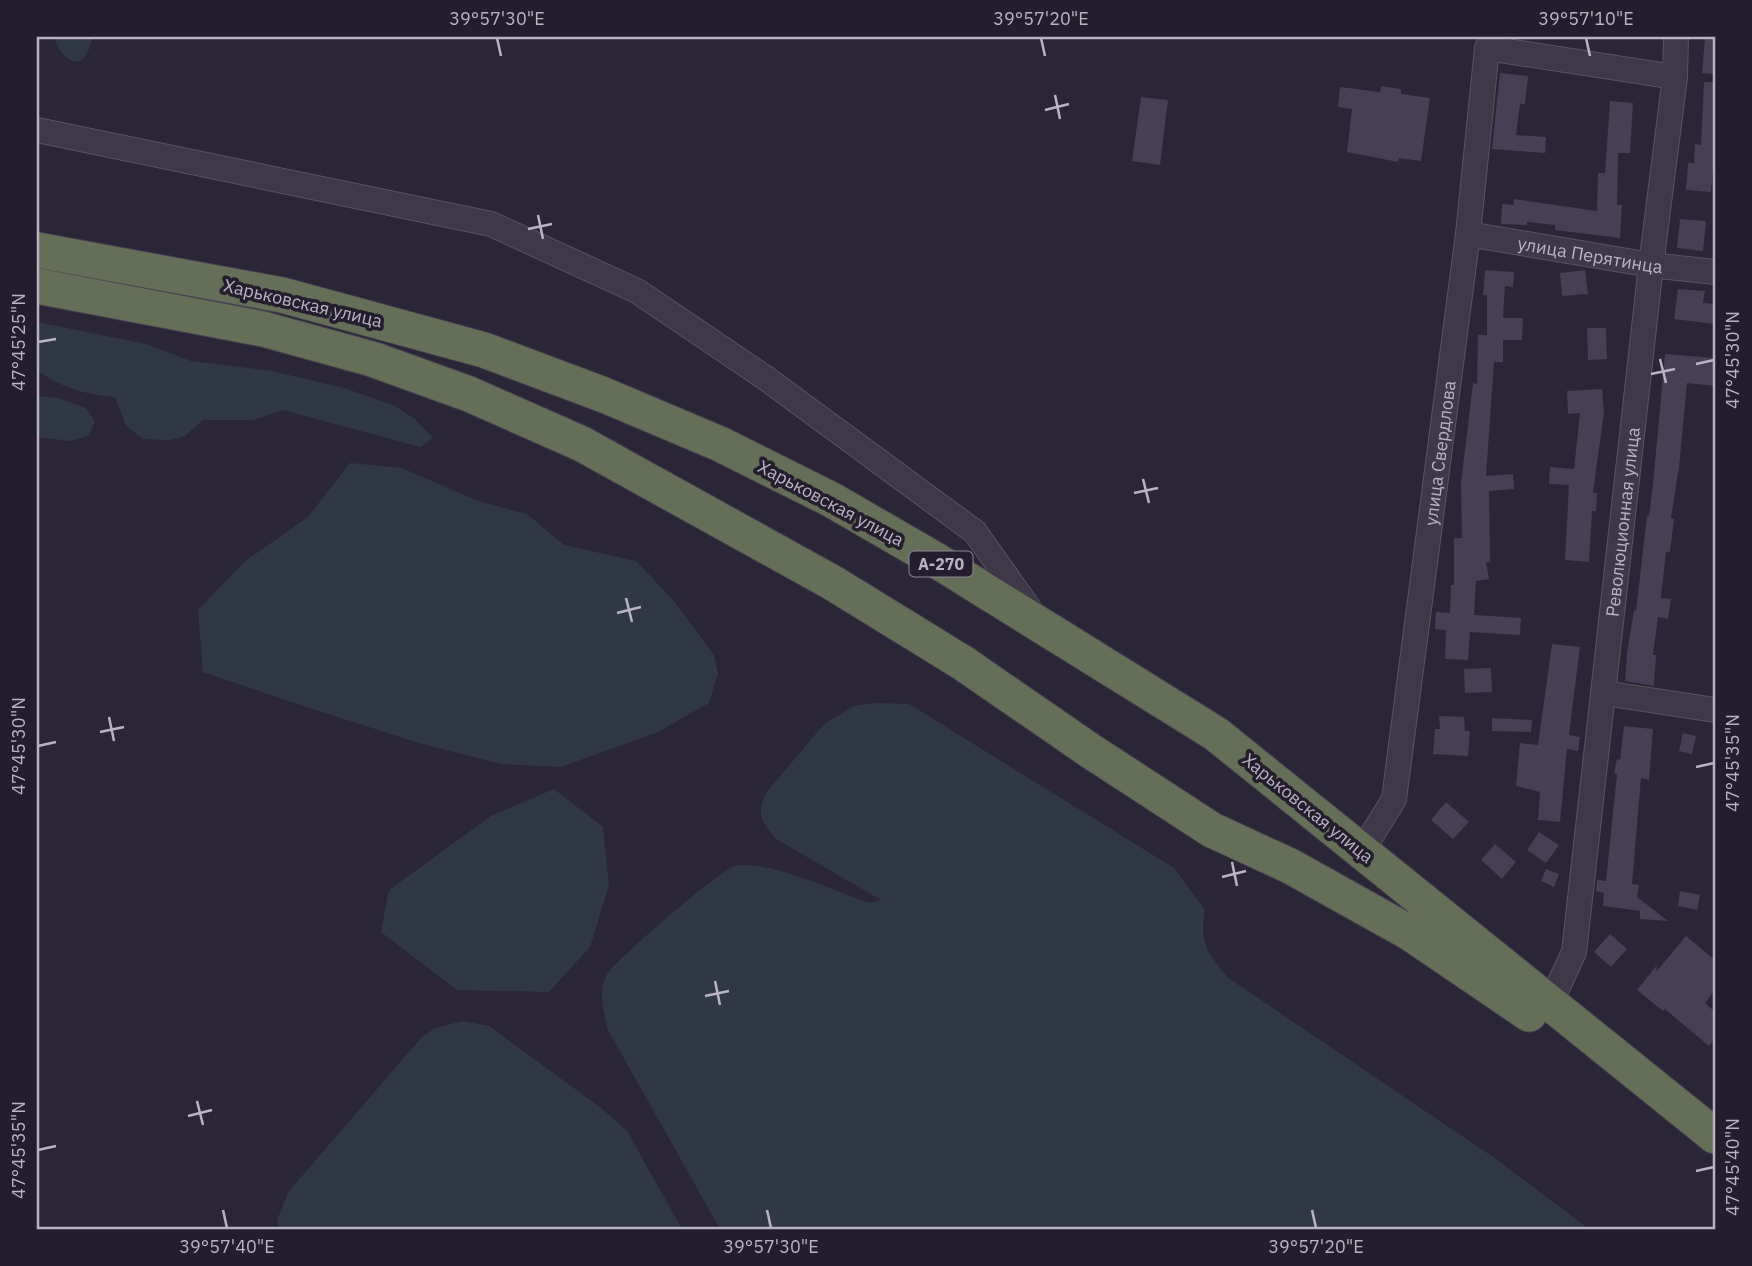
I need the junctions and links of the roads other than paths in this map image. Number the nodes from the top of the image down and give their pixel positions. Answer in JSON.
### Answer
{"nodes":[{"id":1,"x":1676,"y":37,"type":"edge"},
{"id":2,"x":1675,"y":76,"type":"junction"},
{"id":3,"x":47,"y":132,"type":"edge"},
{"id":4,"x":1468,"y":234,"type":"junction"},
{"id":5,"x":37,"y":250,"type":"edge"},
{"id":6,"x":1651,"y":265,"type":"junction"},
{"id":7,"x":1715,"y":272,"type":"edge"},
{"id":8,"x":37,"y":286,"type":"edge"},
{"id":9,"x":1041,"y":626,"type":"junction"},
{"id":10,"x":1604,"y":693,"type":"junction"},
{"id":11,"x":1715,"y":710,"type":"edge"},
{"id":12,"x":1362,"y":851,"type":"junction"},
{"id":13,"x":1550,"y":1004,"type":"junction"},
{"id":14,"x":1715,"y":1136,"type":"edge"},
{"id":15,"x":1715,"y":1161,"type":"edge"}],
"edges":[{"from":1,"to":2,"type":"street","name":"Революционная улица"},
{"from":2,"to":4,"type":"street","name":"улица Свердлова"},
{"from":2,"to":6,"type":"street","name":"Революционная улица"},
{"from":3,"to":9,"type":"street"},
{"from":4,"to":6,"type":"street","name":"улица Перятинца"},
{"from":4,"to":12,"type":"street","name":"улица Свердлова"},
{"from":5,"to":9,"type":"highway","name":"Харьковская улица","number":"А-270"},
{"from":6,"to":7,"type":"street","name":"улица Перятинца"},
{"from":6,"to":10,"type":"street","name":"Революционная улица"},
{"from":8,"to":15,"type":"highway","name":"Харьковская улица"},
{"from":9,"to":12,"type":"highway","name":"Харьковская улица","number":"А-270"},
{"from":10,"to":11,"type":"street"},
{"from":10,"to":13,"type":"street","name":"Революционная улица"},
{"from":12,"to":13,"type":"highway","name":"Харьковская улица","number":"А-270"},
{"from":13,"to":14,"type":"highway","name":"Харьковская улица","number":"А-270"}]}
